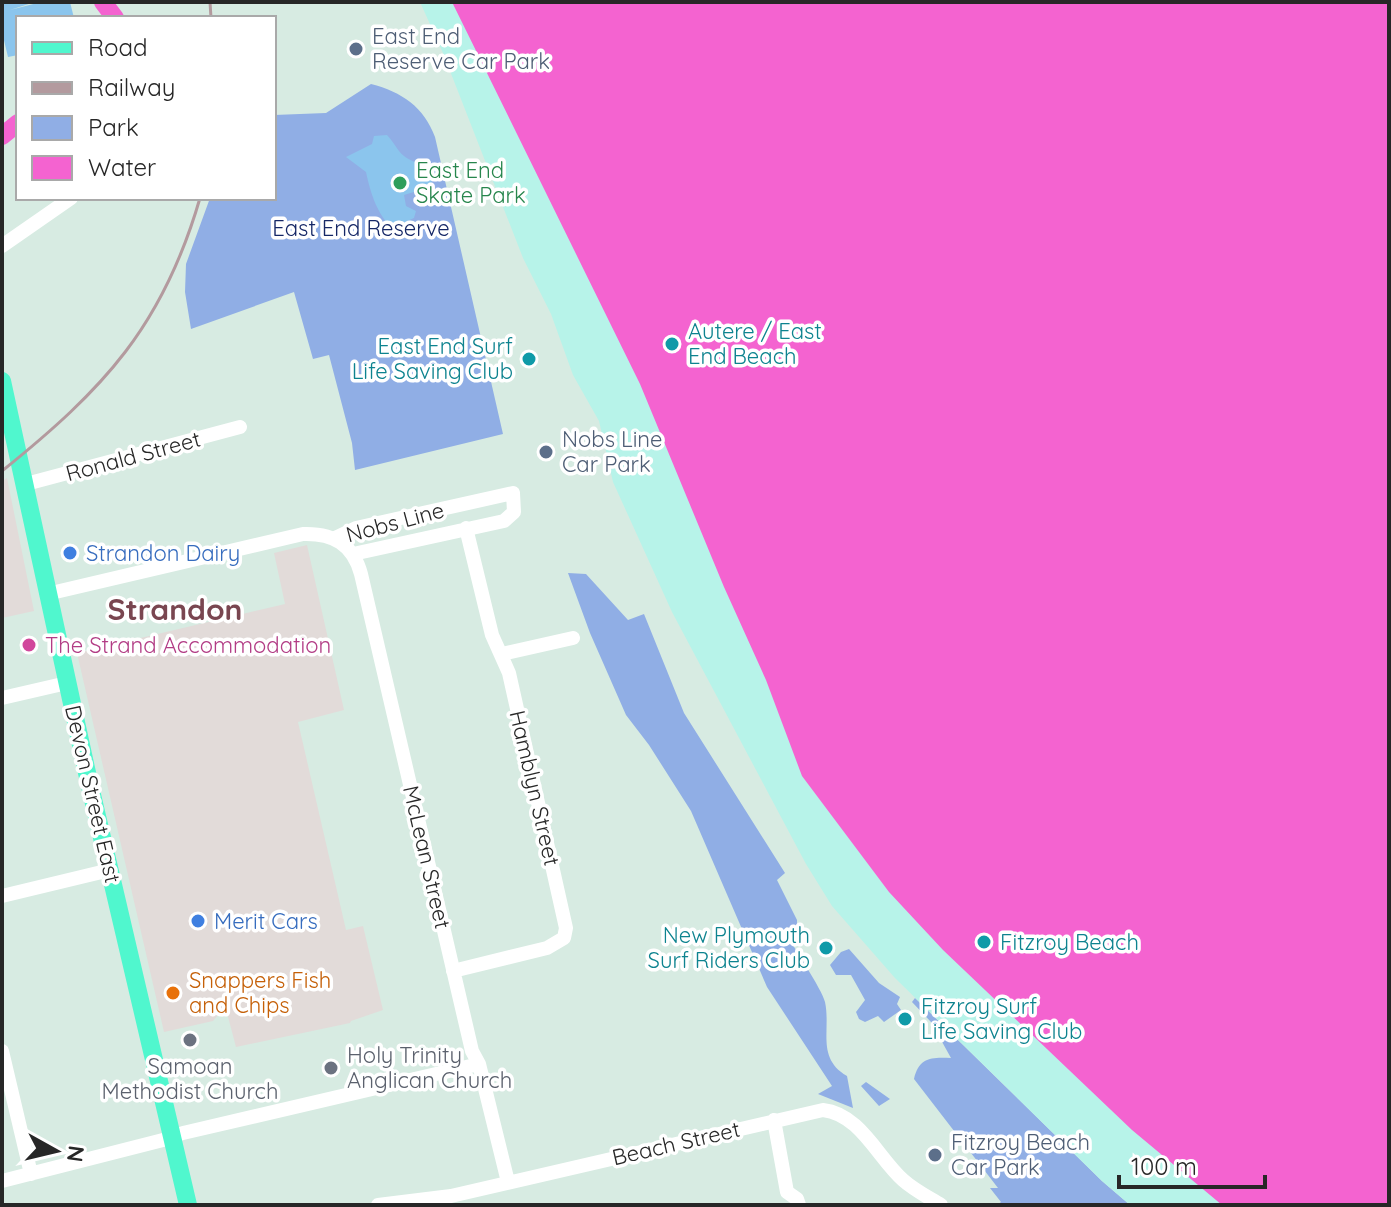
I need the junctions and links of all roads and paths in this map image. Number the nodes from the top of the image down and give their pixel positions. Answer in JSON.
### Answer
{"nodes":[{"id":1,"x":68,"y":200,"type":"edge"},
{"id":2,"x":2,"y":246,"type":"edge"},
{"id":3,"x":2,"y":381,"type":"edge"},
{"id":4,"x":240,"y":427,"type":"dead end"},
{"id":5,"x":26,"y":484,"type":"junction"},
{"id":6,"x":466,"y":528,"type":"junction"},
{"id":7,"x":335,"y":538,"type":"junction"},
{"id":8,"x":353,"y":554,"type":"junction"},
{"id":9,"x":47,"y":594,"type":"junction"},
{"id":10,"x":573,"y":638,"type":"dead end"},
{"id":11,"x":502,"y":654,"type":"junction"},
{"id":12,"x":67,"y":683,"type":"junction"},
{"id":13,"x":2,"y":698,"type":"edge"},
{"id":14,"x":110,"y":870,"type":"junction"},
{"id":15,"x":2,"y":896,"type":"edge"},
{"id":16,"x":453,"y":971,"type":"junction"},
{"id":17,"x":2,"y":1051,"type":"edge"},
{"id":18,"x":479,"y":1064,"type":"junction"},
{"id":19,"x":774,"y":1120,"type":"junction"},
{"id":20,"x":173,"y":1137,"type":"junction"},
{"id":21,"x":31,"y":1174,"type":"junction"},
{"id":22,"x":2,"y":1181,"type":"edge"},
{"id":23,"x":508,"y":1182,"type":"junction"},
{"id":24,"x":421,"y":1203,"type":"edge"},
{"id":25,"x":188,"y":1205,"type":"edge"},
{"id":26,"x":378,"y":1205,"type":"edge"},
{"id":27,"x":799,"y":1205,"type":"edge"},
{"id":28,"x":941,"y":1205,"type":"edge"}],
"edges":[{"from":1,"to":2,"type":"street"},
{"from":3,"to":5,"type":"main road","name":"Devon Street East"},
{"from":4,"to":5,"type":"street","name":"Ronald Street"},
{"from":5,"to":9,"type":"main road","name":"Devon Street East"},
{"from":6,"to":7,"type":"street","name":"Nobs Line"},
{"from":6,"to":8,"type":"street","name":"Nobs Line"},
{"from":6,"to":11,"type":"street","name":"Hamblyn Street"},
{"from":7,"to":8,"type":"street"},
{"from":7,"to":9,"type":"street","name":"Nobs Line"},
{"from":8,"to":16,"type":"street","name":"McLean Street"},
{"from":9,"to":12,"type":"main road","name":"Devon Street East"},
{"from":10,"to":11,"type":"street"},
{"from":11,"to":16,"type":"street","name":"Hamblyn Street"},
{"from":12,"to":13,"type":"street"},
{"from":12,"to":14,"type":"main road","name":"Devon Street East"},
{"from":14,"to":15,"type":"street"},
{"from":14,"to":20,"type":"main road","name":"Devon Street East"},
{"from":16,"to":18,"type":"street","name":"McLean Street"},
{"from":17,"to":21,"type":"street"},
{"from":18,"to":20,"type":"street"},
{"from":18,"to":23,"type":"street","name":"McLean Street"},
{"from":19,"to":23,"type":"street","name":"Beach Street"},
{"from":19,"to":27,"type":"street"},
{"from":19,"to":28,"type":"street","name":"Beach Street"},
{"from":20,"to":21,"type":"street"},
{"from":20,"to":25,"type":"main road","name":"Devon Street East"},
{"from":21,"to":22,"type":"street"},
{"from":23,"to":24,"type":"street","name":"Beach Street"},
{"from":24,"to":26,"type":"street","name":"Beach Street"}]}
